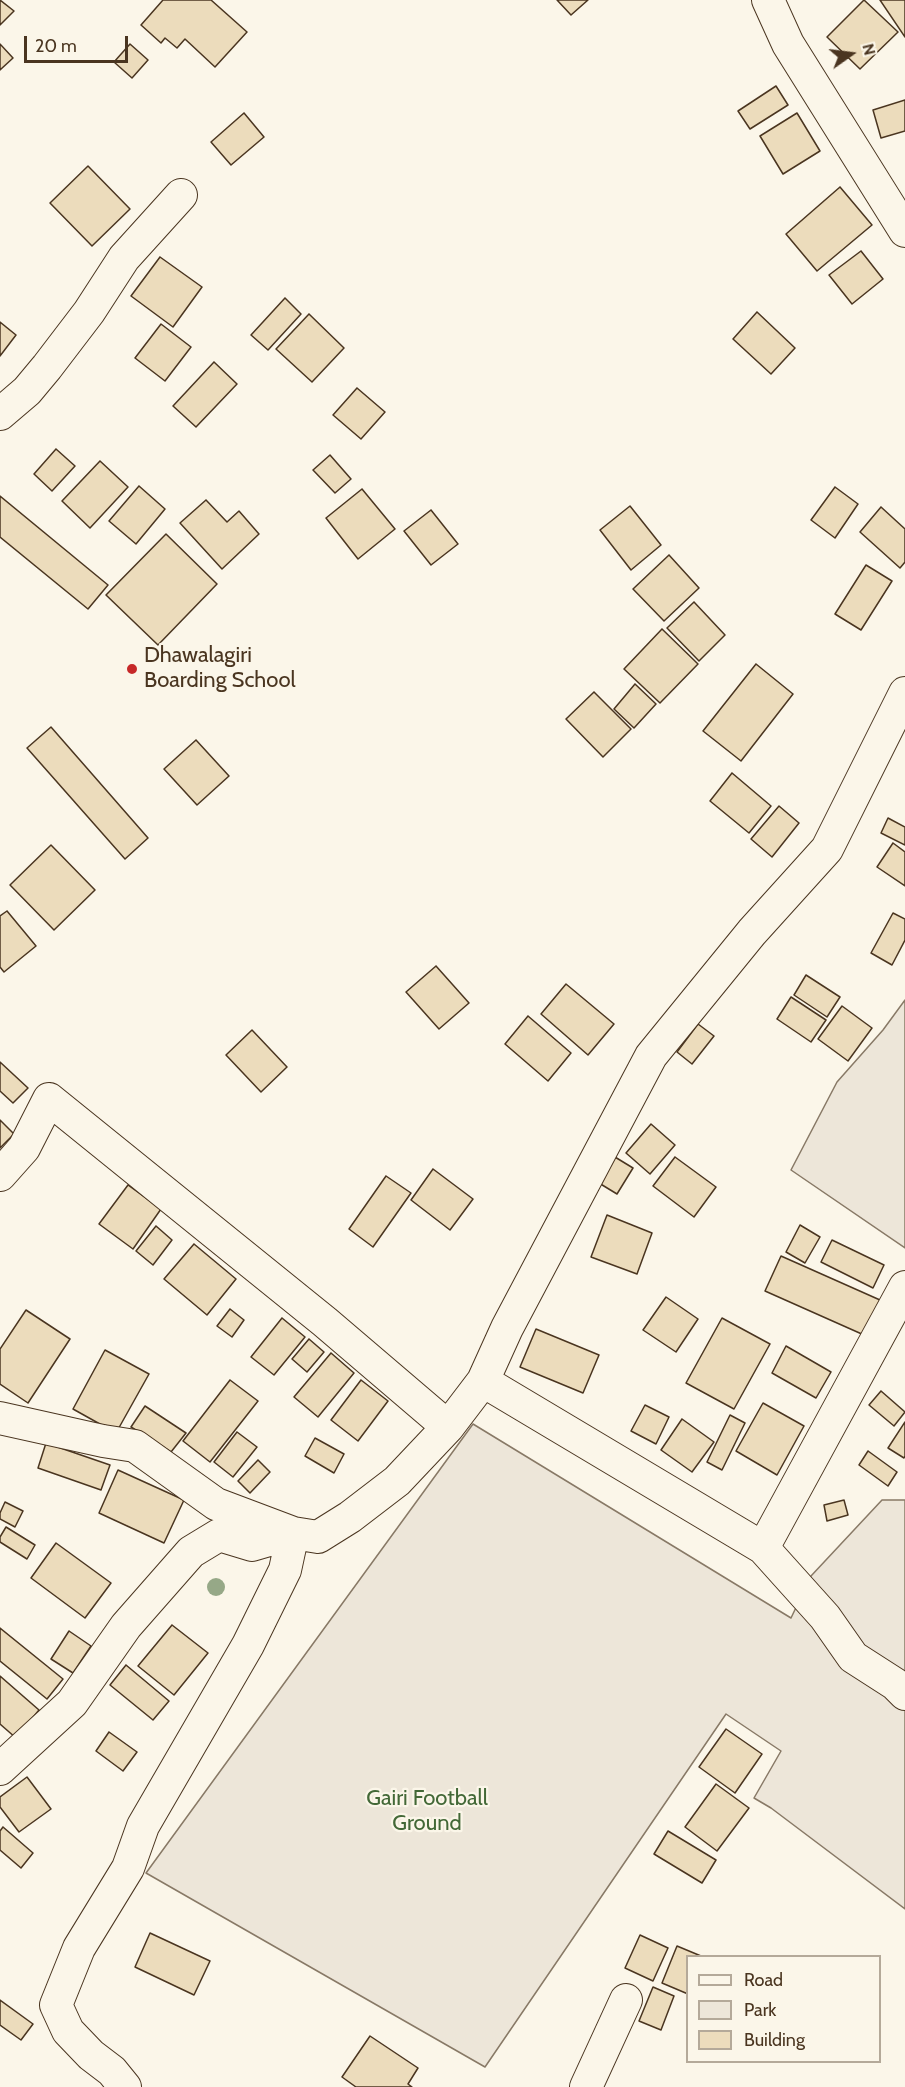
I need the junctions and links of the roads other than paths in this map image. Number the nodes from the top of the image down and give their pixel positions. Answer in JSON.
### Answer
{"nodes":[{"id":1,"x":768,"y":0,"type":"edge"},
{"id":2,"x":181,"y":195,"type":"dead end"},
{"id":3,"x":905,"y":231,"type":"edge"},
{"id":4,"x":0,"y":414,"type":"edge"},
{"id":5,"x":905,"y":693,"type":"edge"},
{"id":6,"x":0,"y":1175,"type":"edge"},
{"id":7,"x":905,"y":1287,"type":"edge"},
{"id":8,"x":483,"y":1381,"type":"junction"},
{"id":9,"x":0,"y":1418,"type":"edge"},
{"id":10,"x":448,"y":1427,"type":"junction"},
{"id":11,"x":293,"y":1533,"type":"junction"},
{"id":12,"x":763,"y":1548,"type":"junction"},
{"id":13,"x":905,"y":1694,"type":"edge"},
{"id":14,"x":0,"y":1769,"type":"edge"},
{"id":15,"x":626,"y":2000,"type":"dead end"},
{"id":16,"x":118,"y":2079,"type":"edge"},
{"id":17,"x":141,"y":2087,"type":"edge"},
{"id":18,"x":586,"y":2087,"type":"edge"}],
"edges":[{"from":1,"to":3,"type":"street"},
{"from":2,"to":4,"type":"street"},
{"from":5,"to":8,"type":"street"},
{"from":6,"to":10,"type":"street"},
{"from":7,"to":12,"type":"street"},
{"from":8,"to":10,"type":"street"},
{"from":8,"to":12,"type":"street"},
{"from":9,"to":11,"type":"street"},
{"from":10,"to":11,"type":"street"},
{"from":11,"to":14,"type":"street"},
{"from":11,"to":16,"type":"street"},
{"from":12,"to":13,"type":"street"},
{"from":15,"to":18,"type":"street"},
{"from":16,"to":17,"type":"street"}]}
